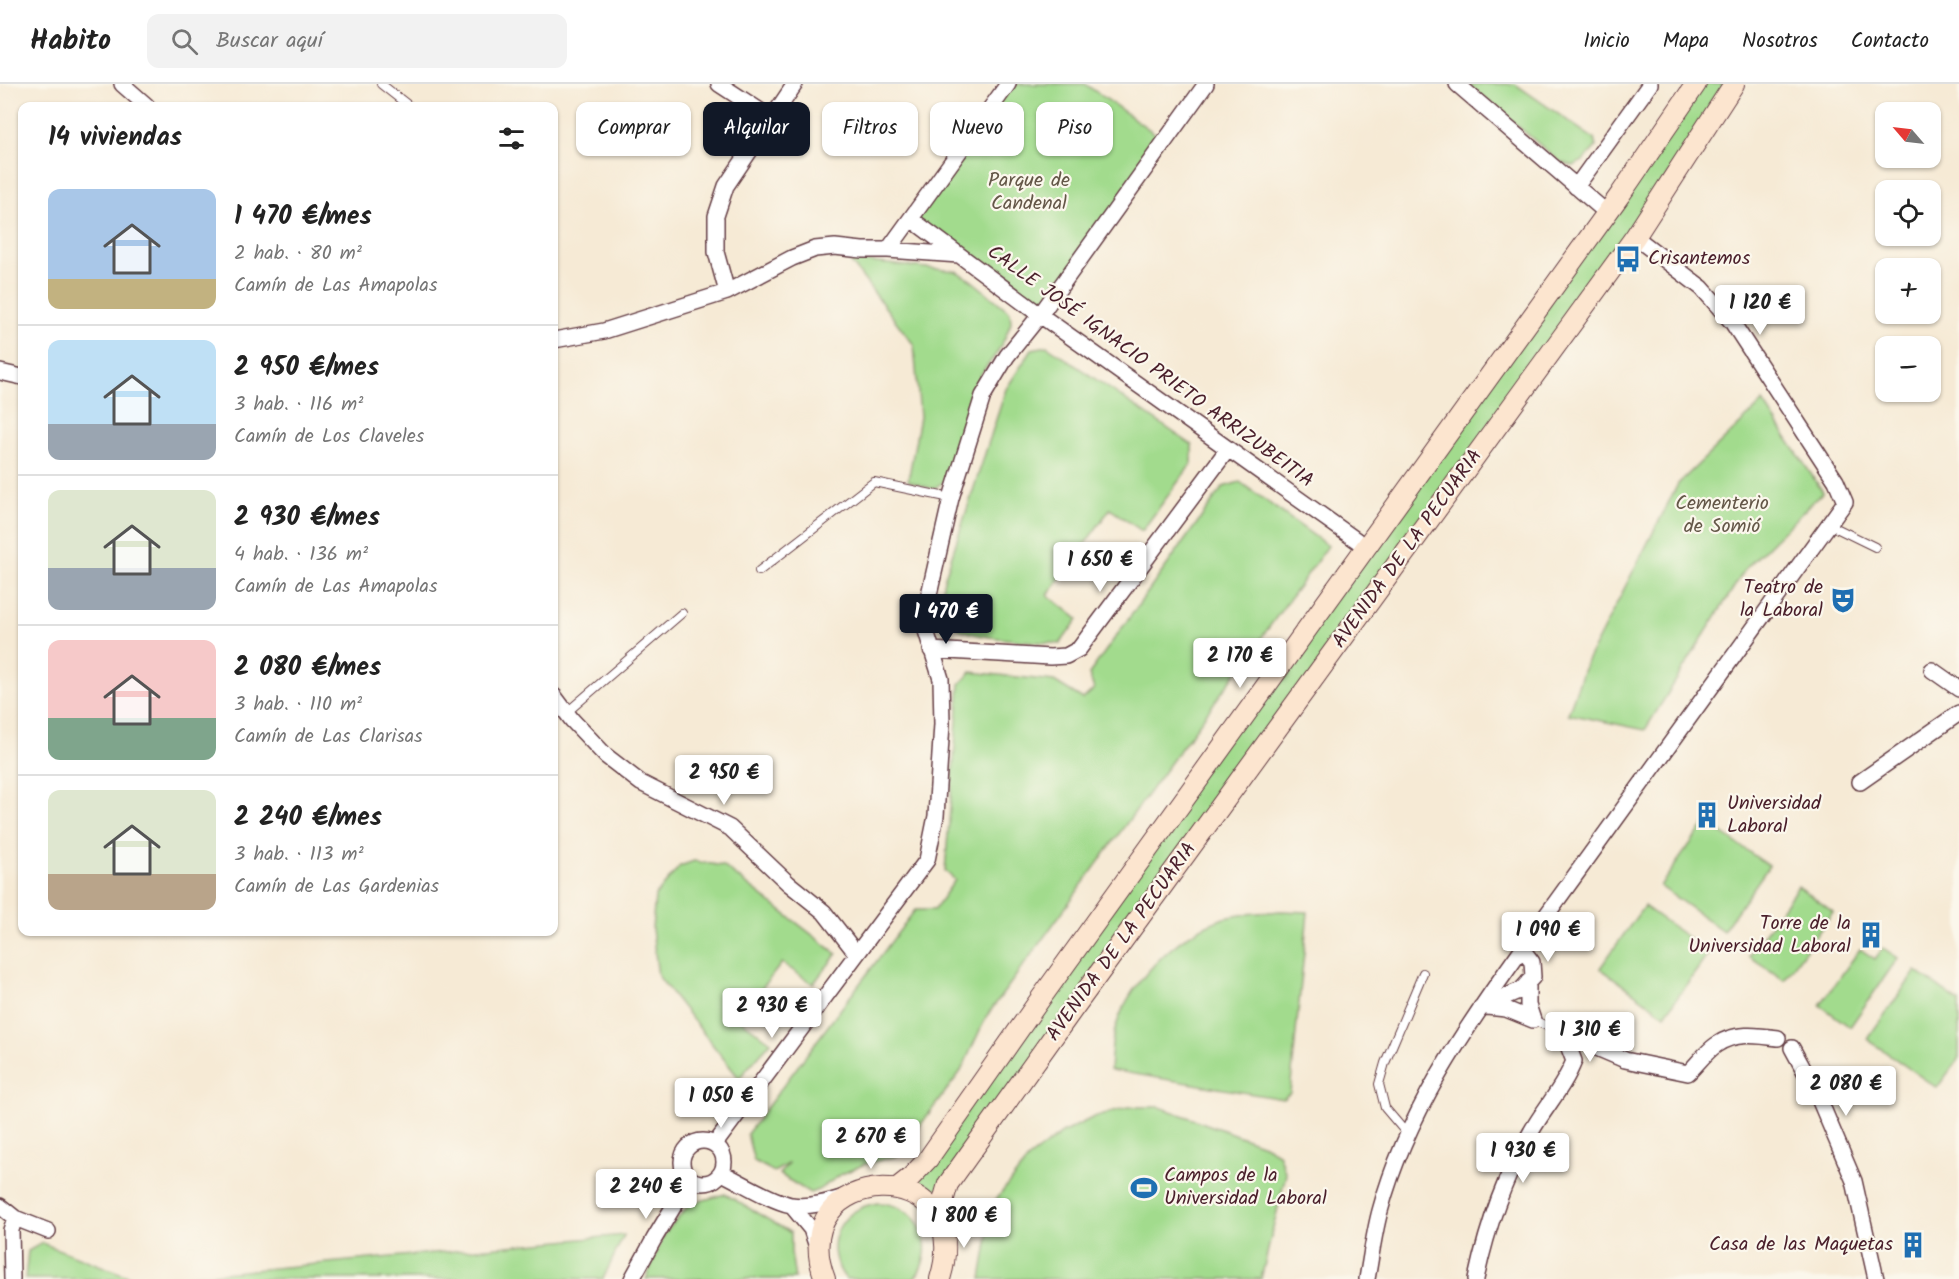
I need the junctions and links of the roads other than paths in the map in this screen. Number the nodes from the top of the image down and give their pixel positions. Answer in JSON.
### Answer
{"nodes":[{"id":1,"x":122,"y":84,"type":"edge"},
{"id":2,"x":381,"y":84,"type":"edge"},
{"id":3,"x":719,"y":84,"type":"edge"},
{"id":4,"x":795,"y":84,"type":"edge"},
{"id":5,"x":1008,"y":84,"type":"edge"},
{"id":6,"x":1206,"y":84,"type":"edge"},
{"id":7,"x":1457,"y":84,"type":"edge"},
{"id":8,"x":1650,"y":84,"type":"edge"},
{"id":9,"x":1696,"y":84,"type":"edge"},
{"id":10,"x":1734,"y":84,"type":"edge"},
{"id":11,"x":142,"y":102,"type":"edge"},
{"id":12,"x":405,"y":102,"type":"edge"},
{"id":13,"x":747,"y":102,"type":"edge"},
{"id":14,"x":782,"y":102,"type":"edge"},
{"id":15,"x":746,"y":156,"type":"edge"},
{"id":16,"x":1576,"y":186,"type":"junction"},
{"id":17,"x":1607,"y":213,"type":"junction"},
{"id":18,"x":911,"y":219,"type":"junction"},
{"id":19,"x":1635,"y":237,"type":"junction"},
{"id":20,"x":888,"y":250,"type":"junction"},
{"id":21,"x":959,"y":255,"type":"junction"},
{"id":22,"x":728,"y":292,"type":"junction"},
{"id":23,"x":1040,"y":315,"type":"junction"},
{"id":24,"x":558,"y":339,"type":"edge"},
{"id":25,"x":0,"y":372,"type":"edge"},
{"id":26,"x":18,"y":376,"type":"edge"},
{"id":27,"x":1227,"y":449,"type":"junction"},
{"id":28,"x":951,"y":498,"type":"junction"},
{"id":29,"x":1830,"y":525,"type":"junction"},
{"id":30,"x":1366,"y":547,"type":"junction"},
{"id":31,"x":1875,"y":547,"type":"dead end"},
{"id":32,"x":759,"y":572,"type":"dead end"},
{"id":33,"x":682,"y":613,"type":"dead end"},
{"id":34,"x":931,"y":650,"type":"junction"},
{"id":35,"x":1932,"y":670,"type":"dead end"},
{"id":36,"x":1959,"y":689,"type":"edge"},
{"id":37,"x":558,"y":701,"type":"edge"},
{"id":38,"x":566,"y":712,"type":"junction"},
{"id":39,"x":1959,"y":713,"type":"edge"},
{"id":40,"x":1860,"y":782,"type":"dead end"},
{"id":41,"x":1522,"y":950,"type":"junction"},
{"id":42,"x":856,"y":953,"type":"junction"},
{"id":43,"x":1423,"y":973,"type":"dead end"},
{"id":44,"x":1528,"y":982,"type":"junction"},
{"id":45,"x":1481,"y":1007,"type":"junction"},
{"id":46,"x":1533,"y":1020,"type":"junction"},
{"id":47,"x":1564,"y":1035,"type":"junction"},
{"id":48,"x":1778,"y":1038,"type":"dead end"},
{"id":49,"x":1590,"y":1046,"type":"joint"},
{"id":50,"x":1792,"y":1048,"type":"dead end"},
{"id":51,"x":1408,"y":1135,"type":"junction"},
{"id":52,"x":715,"y":1144,"type":"junction"},
{"id":53,"x":722,"y":1173,"type":"junction"},
{"id":54,"x":690,"y":1179,"type":"junction"},
{"id":55,"x":897,"y":1188,"type":"junction"},
{"id":56,"x":852,"y":1195,"type":"junction"},
{"id":57,"x":791,"y":1205,"type":"junction"},
{"id":58,"x":0,"y":1206,"type":"edge"},
{"id":59,"x":15,"y":1218,"type":"junction"},
{"id":60,"x":938,"y":1219,"type":"junction"},
{"id":61,"x":48,"y":1231,"type":"dead end"},
{"id":62,"x":818,"y":1251,"type":"junction"},
{"id":63,"x":1876,"y":1277,"type":"edge"},
{"id":64,"x":12,"y":1279,"type":"edge"},
{"id":65,"x":632,"y":1279,"type":"edge"},
{"id":66,"x":824,"y":1279,"type":"edge"},
{"id":67,"x":940,"y":1279,"type":"edge"},
{"id":68,"x":1367,"y":1279,"type":"edge"},
{"id":69,"x":1476,"y":1279,"type":"edge"}],
"edges":[{"from":1,"to":11,"type":"street"},
{"from":2,"to":12,"type":"lane"},
{"from":3,"to":13,"type":"street"},
{"from":4,"to":14,"type":"street"},
{"from":5,"to":18,"type":"street"},
{"from":6,"to":23,"type":"street"},
{"from":7,"to":16,"type":"street"},
{"from":8,"to":16,"type":"street"},
{"from":9,"to":17,"type":"street","name":"AVENIDA DE LA PECUARIA"},
{"from":10,"to":19,"type":"street","name":"AVENIDA DE LA PECUARIA"},
{"from":15,"to":22,"type":"street"},
{"from":16,"to":17,"type":"street"},
{"from":17,"to":30,"type":"street","name":"AVENIDA DE LA PECUARIA"},
{"from":18,"to":20,"type":"street"},
{"from":18,"to":21,"type":"street","name":"CALLE JOSÉ IGNACIO PRIETO ARRIZUBEITIA"},
{"from":19,"to":29,"type":"street"},
{"from":19,"to":60,"type":"street","name":"AVENIDA DE LA PECUARIA"},
{"from":20,"to":21,"type":"street"},
{"from":20,"to":22,"type":"street"},
{"from":21,"to":23,"type":"street","name":"CALLE JOSÉ IGNACIO PRIETO ARRIZUBEITIA"},
{"from":22,"to":24,"type":"street"},
{"from":23,"to":27,"type":"street","name":"CALLE JOSÉ IGNACIO PRIETO ARRIZUBEITIA"},
{"from":23,"to":28,"type":"street"},
{"from":25,"to":26,"type":"street"},
{"from":27,"to":30,"type":"street","name":"CALLE JOSÉ IGNACIO PRIETO ARRIZUBEITIA"},
{"from":27,"to":34,"type":"street"},
{"from":28,"to":32,"type":"lane"},
{"from":28,"to":34,"type":"street"},
{"from":29,"to":31,"type":"lane"},
{"from":29,"to":41,"type":"street"},
{"from":30,"to":55,"type":"street","name":"AVENIDA DE LA PECUARIA"},
{"from":33,"to":38,"type":"lane"},
{"from":34,"to":42,"type":"street"},
{"from":35,"to":36,"type":"street"},
{"from":37,"to":38,"type":"street"},
{"from":38,"to":42,"type":"street"},
{"from":39,"to":40,"type":"street"},
{"from":41,"to":44,"type":"street"},
{"from":41,"to":45,"type":"street"},
{"from":42,"to":52,"type":"street"},
{"from":43,"to":51,"type":"lane"},
{"from":44,"to":45,"type":"street"},
{"from":44,"to":46,"type":"street"},
{"from":45,"to":46,"type":"street"},
{"from":45,"to":51,"type":"street"},
{"from":46,"to":47,"type":"lane"},
{"from":47,"to":49,"type":"lane"},
{"from":47,"to":69,"type":"street"},
{"from":48,"to":49,"type":"street"},
{"from":50,"to":63,"type":"street"},
{"from":51,"to":68,"type":"street"},
{"from":52,"to":53,"type":"street"},
{"from":52,"to":54,"type":"street"},
{"from":53,"to":54,"type":"street"},
{"from":53,"to":57,"type":"street"},
{"from":54,"to":65,"type":"street"},
{"from":55,"to":56,"type":"street"},
{"from":55,"to":60,"type":"street"},
{"from":56,"to":57,"type":"street"},
{"from":56,"to":62,"type":"street"},
{"from":57,"to":62,"type":"street"},
{"from":58,"to":59,"type":"street"},
{"from":59,"to":61,"type":"street"},
{"from":59,"to":64,"type":"street"},
{"from":60,"to":67,"type":"street"},
{"from":62,"to":66,"type":"street"}]}
